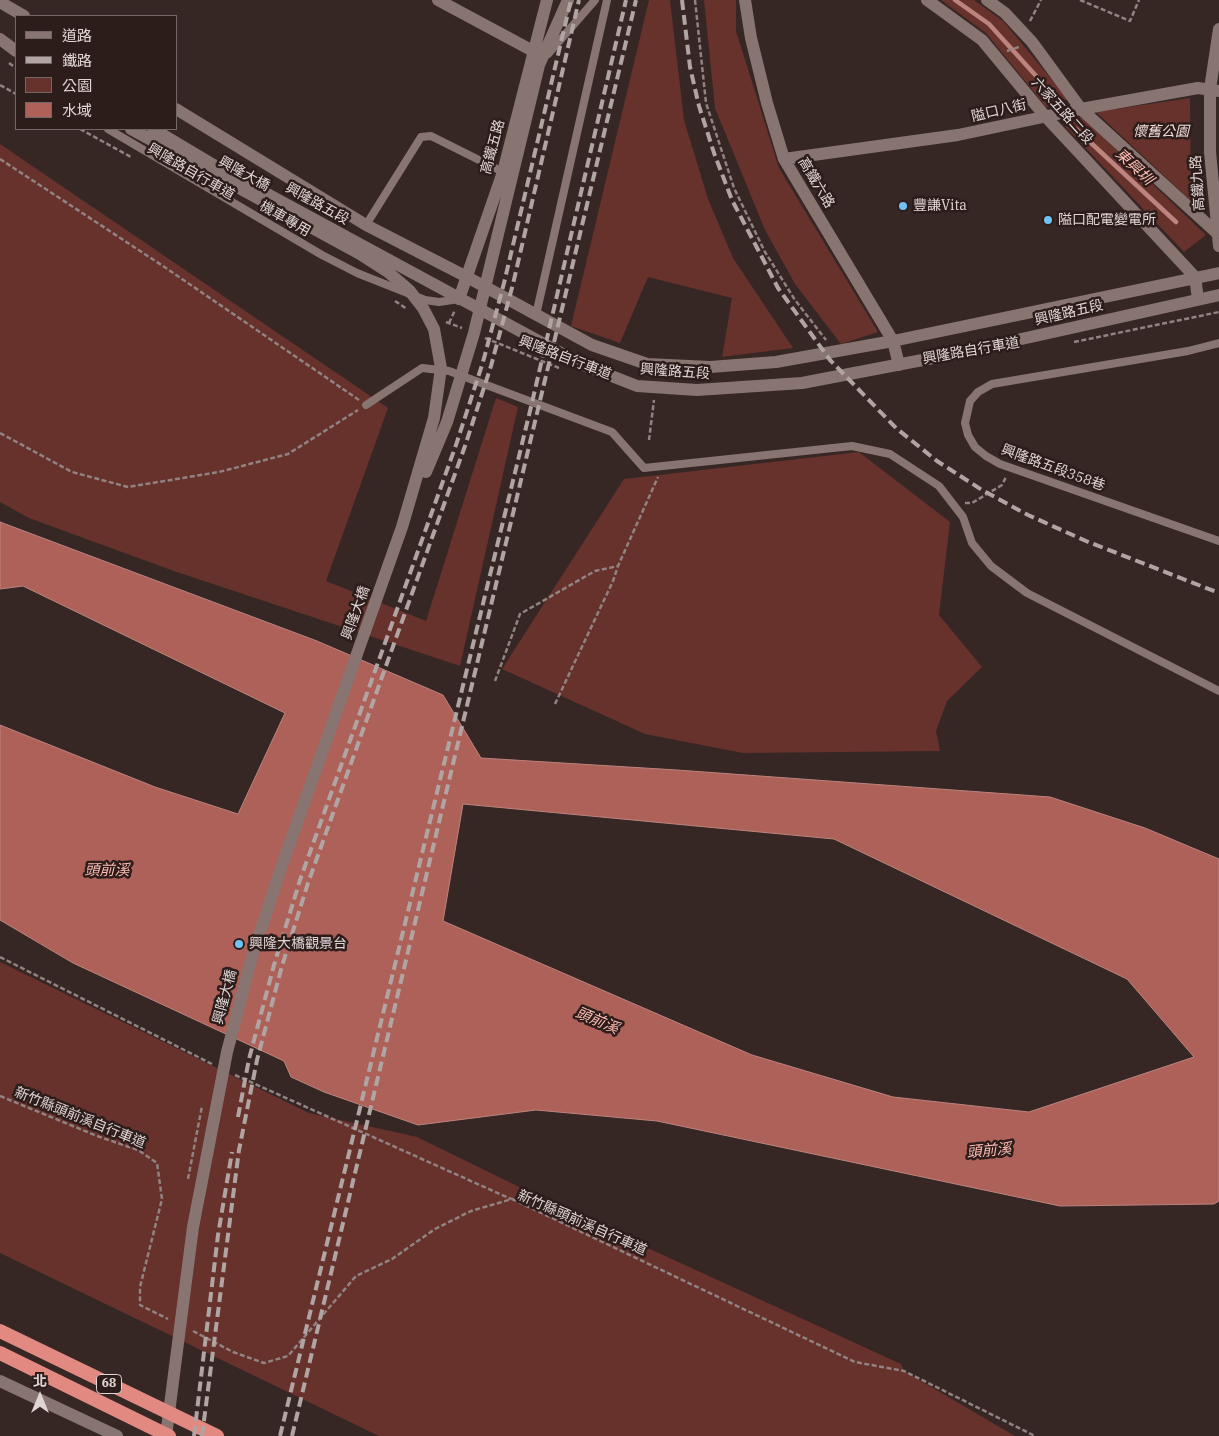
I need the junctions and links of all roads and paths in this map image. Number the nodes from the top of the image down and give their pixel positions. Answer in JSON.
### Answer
{"nodes":[{"id":1,"x":438,"y":0,"type":"edge"},
{"id":2,"x":547,"y":0,"type":"edge"},
{"id":3,"x":568,"y":0,"type":"edge"},
{"id":4,"x":595,"y":0,"type":"edge"},
{"id":5,"x":607,"y":0,"type":"edge"},
{"id":6,"x":695,"y":0,"type":"edge"},
{"id":7,"x":745,"y":0,"type":"edge"},
{"id":8,"x":927,"y":0,"type":"edge"},
{"id":9,"x":987,"y":0,"type":"edge"},
{"id":10,"x":1041,"y":0,"type":"edge"},
{"id":11,"x":1080,"y":0,"type":"edge"},
{"id":12,"x":1139,"y":0,"type":"edge"},
{"id":13,"x":0,"y":2,"type":"edge"},
{"id":14,"x":22,"y":15,"type":"edge"},
{"id":15,"x":1219,"y":29,"type":"edge"},
{"id":16,"x":1028,"y":38,"type":"junction"},
{"id":17,"x":0,"y":39,"type":"edge"},
{"id":18,"x":15,"y":50,"type":"edge"},
{"id":19,"x":533,"y":51,"type":"junction"},
{"id":20,"x":994,"y":56,"type":"junction"},
{"id":21,"x":539,"y":65,"type":"junction"},
{"id":22,"x":0,"y":85,"type":"edge"},
{"id":23,"x":1214,"y":90,"type":"edge"},
{"id":24,"x":15,"y":93,"type":"edge"},
{"id":25,"x":1081,"y":109,"type":"junction"},
{"id":26,"x":178,"y":110,"type":"edge"},
{"id":27,"x":1045,"y":116,"type":"junction"},
{"id":28,"x":110,"y":130,"type":"edge"},
{"id":29,"x":133,"y":130,"type":"edge"},
{"id":30,"x":155,"y":130,"type":"edge"},
{"id":31,"x":0,"y":159,"type":"edge"},
{"id":32,"x":784,"y":159,"type":"junction"},
{"id":33,"x":509,"y":169,"type":"junction"},
{"id":34,"x":366,"y":225,"type":"junction"},
{"id":35,"x":1216,"y":233,"type":"junction"},
{"id":36,"x":1219,"y":246,"type":"edge"},
{"id":37,"x":1219,"y":273,"type":"edge"},
{"id":38,"x":467,"y":277,"type":"junction"},
{"id":39,"x":1195,"y":277,"type":"junction"},
{"id":40,"x":1219,"y":295,"type":"edge"},
{"id":41,"x":398,"y":298,"type":"dead end"},
{"id":42,"x":1198,"y":298,"type":"junction"},
{"id":43,"x":392,"y":299,"type":"dead end"},
{"id":44,"x":459,"y":299,"type":"junction"},
{"id":45,"x":406,"y":302,"type":"dead end"},
{"id":46,"x":410,"y":312,"type":"dead end"},
{"id":47,"x":1219,"y":312,"type":"edge"},
{"id":48,"x":536,"y":315,"type":"junction"},
{"id":49,"x":441,"y":320,"type":"dead end"},
{"id":50,"x":466,"y":330,"type":"dead end"},
{"id":51,"x":483,"y":337,"type":"dead end"},
{"id":52,"x":892,"y":341,"type":"junction"},
{"id":53,"x":829,"y":343,"type":"dead end"},
{"id":54,"x":1219,"y":343,"type":"edge"},
{"id":55,"x":1064,"y":344,"type":"dead end"},
{"id":56,"x":899,"y":365,"type":"junction"},
{"id":57,"x":560,"y":369,"type":"dead end"},
{"id":58,"x":654,"y":398,"type":"dead end"},
{"id":59,"x":366,"y":405,"type":"junction"},
{"id":60,"x":0,"y":433,"type":"edge"},
{"id":61,"x":649,"y":440,"type":"dead end"},
{"id":62,"x":663,"y":466,"type":"junction"},
{"id":63,"x":1010,"y":470,"type":"dead end"},
{"id":64,"x":954,"y":505,"type":"junction"},
{"id":65,"x":402,"y":527,"type":"junction"},
{"id":66,"x":1219,"y":541,"type":"edge"},
{"id":67,"x":618,"y":566,"type":"junction"},
{"id":68,"x":495,"y":681,"type":"dead end"},
{"id":69,"x":1219,"y":691,"type":"edge"},
{"id":70,"x":555,"y":704,"type":"dead end"},
{"id":71,"x":0,"y":957,"type":"edge"},
{"id":72,"x":214,"y":1066,"type":"dead end"},
{"id":73,"x":232,"y":1074,"type":"dead end"},
{"id":74,"x":0,"y":1096,"type":"edge"},
{"id":75,"x":512,"y":1199,"type":"junction"},
{"id":76,"x":175,"y":1322,"type":"dead end"},
{"id":77,"x":192,"y":1331,"type":"dead end"},
{"id":78,"x":0,"y":1332,"type":"edge"},
{"id":79,"x":0,"y":1353,"type":"edge"},
{"id":80,"x":0,"y":1381,"type":"edge"},
{"id":81,"x":117,"y":1436,"type":"edge"},
{"id":82,"x":168,"y":1436,"type":"edge"},
{"id":83,"x":217,"y":1436,"type":"edge"},
{"id":84,"x":1035,"y":1436,"type":"edge"}],
"edges":[{"from":1,"to":19,"type":"street"},
{"from":2,"to":19,"type":"street","name":"高鐵五路"},
{"from":3,"to":21,"type":"street"},
{"from":4,"to":21,"type":"lane"},
{"from":5,"to":48,"type":"lane"},
{"from":6,"to":53,"type":"path"},
{"from":7,"to":32,"type":"street","name":"高鐵六路"},
{"from":8,"to":20,"type":"street","name":"六家五路二段"},
{"from":9,"to":16,"type":"street","name":"六家五路二段"},
{"from":10,"to":16,"type":"path"},
{"from":11,"to":12,"type":"path"},
{"from":13,"to":14,"type":"street"},
{"from":15,"to":23,"type":"street","name":"高鐵九路"},
{"from":16,"to":20,"type":"path"},
{"from":16,"to":25,"type":"street","name":"六家五路二段"},
{"from":17,"to":18,"type":"street"},
{"from":19,"to":33,"type":"street","name":"高鐵五路"},
{"from":20,"to":27,"type":"street","name":"六家五路二段"},
{"from":21,"to":33,"type":"street","name":"興隆大橋"},
{"from":22,"to":24,"type":"path"},
{"from":23,"to":25,"type":"street","name":"隘口八街"},
{"from":23,"to":35,"type":"street","name":"高鐵九路"},
{"from":25,"to":27,"type":"street","name":"隘口八街"},
{"from":25,"to":35,"type":"street","name":"六家五路二段"},
{"from":26,"to":34,"type":"street","name":"興隆路五段"},
{"from":27,"to":32,"type":"street","name":"隘口八街"},
{"from":27,"to":39,"type":"street","name":"六家五路二段"},
{"from":28,"to":44,"type":"lane","name":"機車專用"},
{"from":29,"to":65,"type":"street","name":"興隆大橋"},
{"from":30,"to":44,"type":"street","name":"興隆路五段"},
{"from":31,"to":59,"type":"path"},
{"from":32,"to":52,"type":"street","name":"高鐵六路"},
{"from":33,"to":34,"type":"lane"},
{"from":33,"to":38,"type":"street","name":"高鐵五路"},
{"from":33,"to":65,"type":"street","name":"興隆大橋"},
{"from":34,"to":38,"type":"street","name":"興隆路五段"},
{"from":35,"to":36,"type":"street","name":"高鐵九路"},
{"from":37,"to":39,"type":"street","name":"興隆路五段"},
{"from":38,"to":44,"type":"street","name":"高鐵五路"},
{"from":38,"to":48,"type":"street","name":"興隆路五段"},
{"from":39,"to":42,"type":"street"},
{"from":39,"to":52,"type":"street","name":"興隆路五段"},
{"from":40,"to":42,"type":"street","name":"興隆路五段"},
{"from":41,"to":45,"type":"path"},
{"from":42,"to":56,"type":"street","name":"興隆路五段"},
{"from":43,"to":46,"type":"path"},
{"from":44,"to":56,"type":"street","name":"興隆路五段"},
{"from":47,"to":55,"type":"path"},
{"from":48,"to":52,"type":"street","name":"興隆路五段"},
{"from":49,"to":50,"type":"path"},
{"from":51,"to":57,"type":"path","name":"興隆路自行車道"},
{"from":52,"to":56,"type":"street","name":"高鐵六路"},
{"from":54,"to":66,"type":"lane","name":"興隆路五段358巷"},
{"from":58,"to":61,"type":"path"},
{"from":59,"to":60,"type":"path"},
{"from":59,"to":62,"type":"lane"},
{"from":62,"to":64,"type":"lane"},
{"from":62,"to":67,"type":"path"},
{"from":63,"to":64,"type":"path"},
{"from":64,"to":69,"type":"lane"},
{"from":65,"to":82,"type":"street","name":"興隆大橋"},
{"from":67,"to":68,"type":"path"},
{"from":67,"to":70,"type":"path"},
{"from":71,"to":72,"type":"path"},
{"from":73,"to":75,"type":"path"},
{"from":74,"to":76,"type":"path","name":"新竹縣頭前溪自行車道"},
{"from":75,"to":77,"type":"path","name":"新竹縣頭前溪自行車道"},
{"from":75,"to":84,"type":"path","name":"新竹縣頭前溪自行車道"},
{"from":78,"to":83,"type":"highway","number":"68"},
{"from":79,"to":82,"type":"highway","number":"68"},
{"from":80,"to":81,"type":"street"}]}
